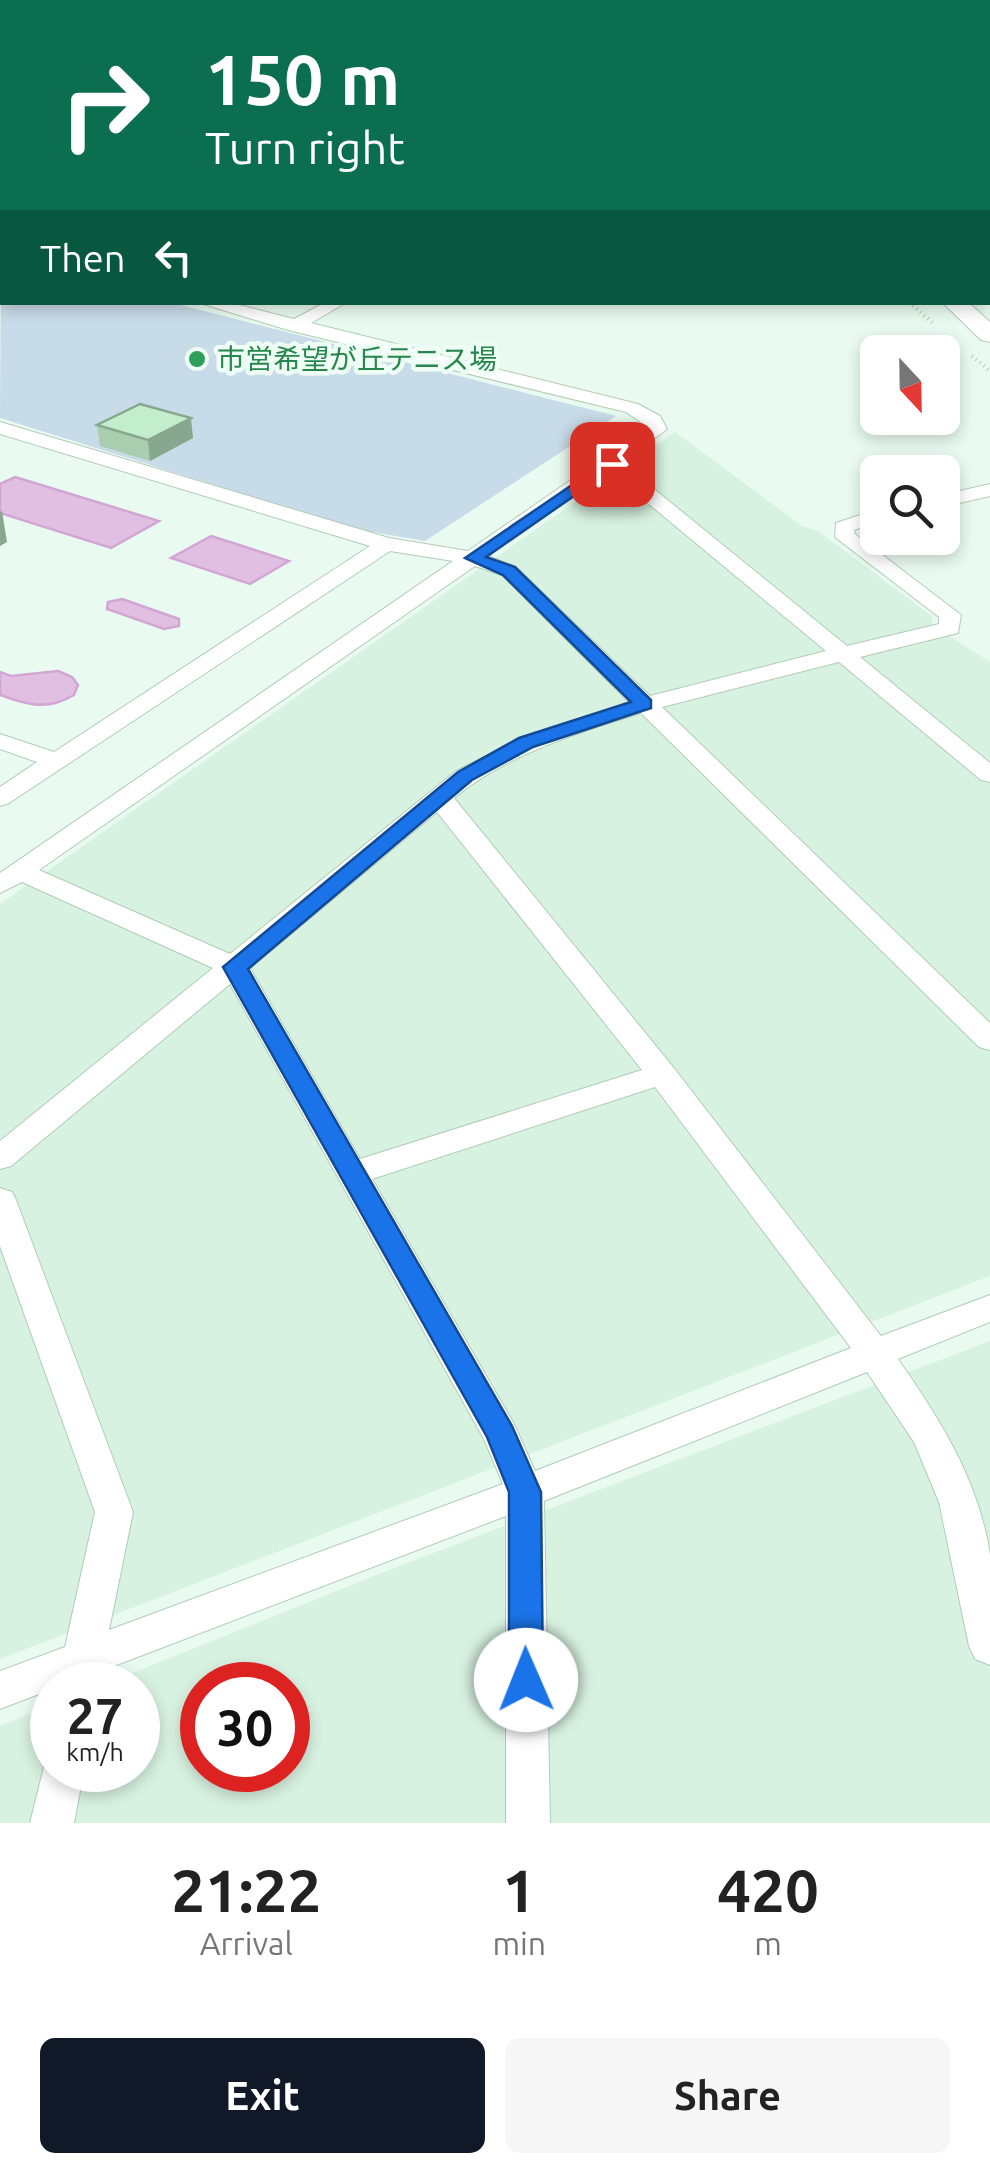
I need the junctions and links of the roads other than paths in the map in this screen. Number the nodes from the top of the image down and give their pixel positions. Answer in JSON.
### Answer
{"nodes":[{"id":1,"x":215,"y":305,"type":"edge"},
{"id":2,"x":334,"y":305,"type":"edge"},
{"id":3,"x":957,"y":305,"type":"edge"},
{"id":4,"x":294,"y":326,"type":"junction"},
{"id":5,"x":990,"y":335,"type":"edge"},
{"id":6,"x":0,"y":428,"type":"edge"},
{"id":7,"x":612,"y":464,"type":"junction"},
{"id":8,"x":990,"y":490,"type":"edge"},
{"id":9,"x":960,"y":497,"type":"edge"},
{"id":10,"x":860,"y":520,"type":"edge"},
{"id":11,"x":386,"y":544,"type":"junction"},
{"id":12,"x":860,"y":547,"type":"edge"},
{"id":13,"x":870,"y":555,"type":"edge"},
{"id":14,"x":473,"y":558,"type":"junction"},
{"id":15,"x":843,"y":654,"type":"junction"},
{"id":16,"x":644,"y":704,"type":"junction"},
{"id":17,"x":0,"y":741,"type":"edge"},
{"id":18,"x":57,"y":760,"type":"junction"},
{"id":19,"x":990,"y":775,"type":"edge"},
{"id":20,"x":0,"y":798,"type":"edge"},
{"id":21,"x":440,"y":798,"type":"junction"},
{"id":22,"x":10,"y":878,"type":"edge"},
{"id":23,"x":235,"y":967,"type":"junction"},
{"id":24,"x":990,"y":1040,"type":"edge"},
{"id":25,"x":662,"y":1074,"type":"junction"},
{"id":26,"x":0,"y":1158,"type":"edge"},
{"id":27,"x":353,"y":1173,"type":"junction"},
{"id":28,"x":0,"y":1200,"type":"edge"},
{"id":29,"x":990,"y":1308,"type":"edge"},
{"id":30,"x":875,"y":1354,"type":"junction"},
{"id":31,"x":525,"y":1492,"type":"junction"},
{"id":32,"x":990,"y":1646,"type":"edge"},
{"id":33,"x":82,"y":1662,"type":"edge"},
{"id":34,"x":102,"y":1662,"type":"edge"},
{"id":35,"x":30,"y":1683,"type":"edge"},
{"id":36,"x":0,"y":1690,"type":"edge"},
{"id":37,"x":58,"y":1792,"type":"edge"},
{"id":38,"x":52,"y":1823,"type":"edge"},
{"id":39,"x":528,"y":1823,"type":"edge"}],
"edges":[{"from":1,"to":4,"type":"street"},
{"from":2,"to":4,"type":"street"},
{"from":3,"to":5,"type":"street"},
{"from":4,"to":7,"type":"street"},
{"from":6,"to":11,"type":"street"},
{"from":7,"to":14,"type":"street"},
{"from":7,"to":15,"type":"street"},
{"from":8,"to":9,"type":"street"},
{"from":10,"to":12,"type":"street"},
{"from":11,"to":14,"type":"street"},
{"from":11,"to":18,"type":"street"},
{"from":13,"to":15,"type":"street"},
{"from":14,"to":16,"type":"street"},
{"from":14,"to":22,"type":"street"},
{"from":15,"to":16,"type":"street"},
{"from":15,"to":19,"type":"street"},
{"from":16,"to":21,"type":"street"},
{"from":16,"to":24,"type":"street"},
{"from":17,"to":18,"type":"street"},
{"from":18,"to":20,"type":"street"},
{"from":21,"to":23,"type":"street"},
{"from":21,"to":25,"type":"street"},
{"from":22,"to":23,"type":"street"},
{"from":23,"to":26,"type":"street"},
{"from":23,"to":27,"type":"street"},
{"from":25,"to":27,"type":"street"},
{"from":25,"to":30,"type":"street"},
{"from":27,"to":31,"type":"street"},
{"from":28,"to":33,"type":"street"},
{"from":29,"to":30,"type":"street"},
{"from":30,"to":31,"type":"street"},
{"from":30,"to":32,"type":"street"},
{"from":31,"to":34,"type":"street"},
{"from":31,"to":39,"type":"street"},
{"from":35,"to":36,"type":"street"},
{"from":37,"to":38,"type":"street"}]}
